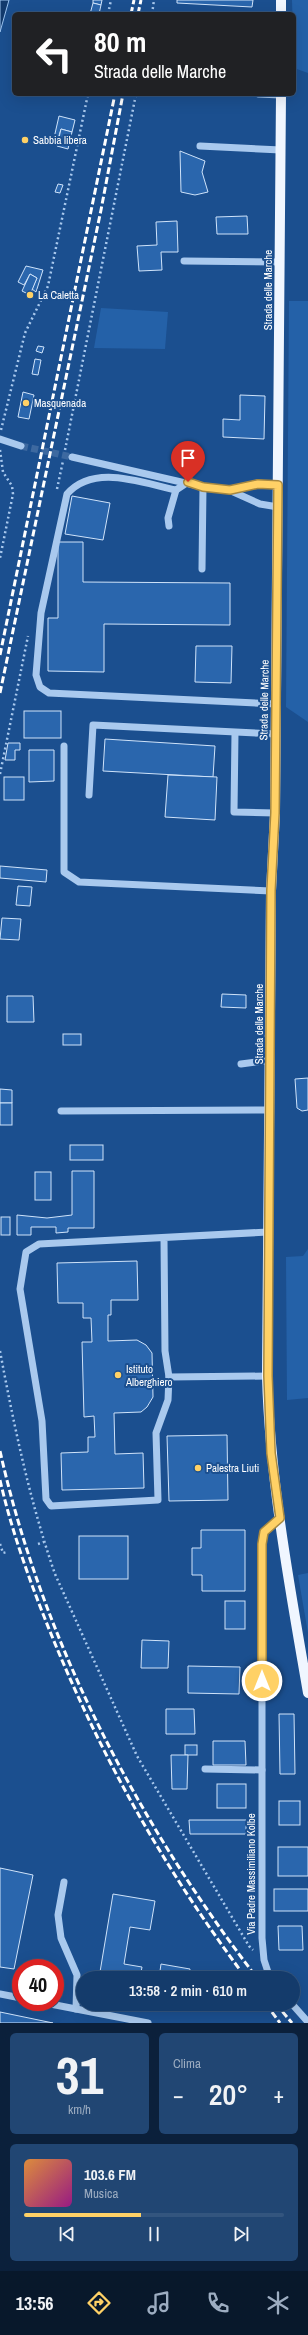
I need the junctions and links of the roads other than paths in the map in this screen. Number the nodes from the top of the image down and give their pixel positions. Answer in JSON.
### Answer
{"nodes":[{"id":1,"x":281,"y":0,"type":"edge"},
{"id":2,"x":281,"y":12,"type":"edge"},
{"id":3,"x":281,"y":96,"type":"edge"},
{"id":4,"x":200,"y":146,"type":"dead end"},
{"id":5,"x":281,"y":150,"type":"junction"},
{"id":6,"x":184,"y":261,"type":"dead end"},
{"id":7,"x":280,"y":262,"type":"junction"},
{"id":8,"x":0,"y":439,"type":"edge"},
{"id":9,"x":21,"y":446,"type":"tunnel mouth"},
{"id":10,"x":192,"y":455,"type":"dead end"},
{"id":11,"x":72,"y":457,"type":"tunnel mouth"},
{"id":12,"x":188,"y":482,"type":"junction"},
{"id":13,"x":278,"y":485,"type":"junction"},
{"id":14,"x":203,"y":487,"type":"junction"},
{"id":15,"x":176,"y":490,"type":"junction"},
{"id":16,"x":230,"y":490,"type":"junction"},
{"id":17,"x":278,"y":507,"type":"junction"},
{"id":18,"x":168,"y":526,"type":"dead end"},
{"id":19,"x":202,"y":568,"type":"dead end"},
{"id":20,"x":276,"y":704,"type":"junction"},
{"id":21,"x":235,"y":733,"type":"junction"},
{"id":22,"x":276,"y":734,"type":"junction"},
{"id":23,"x":64,"y":746,"type":"dead end"},
{"id":24,"x":89,"y":794,"type":"dead end"},
{"id":25,"x":275,"y":813,"type":"junction"},
{"id":26,"x":271,"y":890,"type":"junction"},
{"id":27,"x":271,"y":1060,"type":"junction"},
{"id":28,"x":241,"y":1064,"type":"dead end"},
{"id":29,"x":269,"y":1110,"type":"junction"},
{"id":30,"x":61,"y":1111,"type":"dead end"},
{"id":31,"x":268,"y":1232,"type":"junction"},
{"id":32,"x":164,"y":1239,"type":"junction"},
{"id":33,"x":268,"y":1376,"type":"junction"},
{"id":34,"x":169,"y":1377,"type":"junction"},
{"id":35,"x":280,"y":1518,"type":"junction"},
{"id":36,"x":308,"y":1693,"type":"edge"},
{"id":37,"x":205,"y":1769,"type":"dead end"},
{"id":38,"x":262,"y":1770,"type":"junction"},
{"id":39,"x":64,"y":1882,"type":"dead end"},
{"id":40,"x":268,"y":1971,"type":"edge"},
{"id":41,"x":76,"y":1974,"type":"edge"},
{"id":42,"x":0,"y":1994,"type":"edge"},
{"id":43,"x":12,"y":1996,"type":"edge"},
{"id":44,"x":64,"y":2007,"type":"edge"},
{"id":45,"x":76,"y":2009,"type":"edge"},
{"id":46,"x":86,"y":2011,"type":"edge"},
{"id":47,"x":298,"y":2011,"type":"edge"},
{"id":48,"x":308,"y":2022,"type":"edge"},
{"id":49,"x":148,"y":2023,"type":"edge"}],
"edges":[{"from":1,"to":2,"type":"main road"},
{"from":3,"to":5,"type":"main road","name":"Strada delle Marche"},
{"from":4,"to":5,"type":"street"},
{"from":5,"to":7,"type":"main road","name":"Strada delle Marche"},
{"from":6,"to":7,"type":"street"},
{"from":7,"to":13,"type":"main road","name":"Strada delle Marche"},
{"from":8,"to":9,"type":"street"},
{"from":10,"to":12,"type":"street"},
{"from":11,"to":12,"type":"street"},
{"from":12,"to":14,"type":"street"},
{"from":12,"to":15,"type":"street"},
{"from":13,"to":16,"type":"street"},
{"from":13,"to":17,"type":"main road","name":"Strada delle Marche"},
{"from":14,"to":16,"type":"street"},
{"from":14,"to":19,"type":"street"},
{"from":15,"to":18,"type":"street"},
{"from":15,"to":20,"type":"street"},
{"from":16,"to":17,"type":"street"},
{"from":17,"to":20,"type":"main road","name":"Strada delle Marche"},
{"from":20,"to":22,"type":"main road","name":"Strada delle Marche"},
{"from":21,"to":22,"type":"street"},
{"from":21,"to":24,"type":"street"},
{"from":21,"to":25,"type":"street"},
{"from":22,"to":25,"type":"main road","name":"Strada delle Marche"},
{"from":23,"to":26,"type":"street"},
{"from":25,"to":26,"type":"main road","name":"Strada delle Marche"},
{"from":26,"to":27,"type":"main road","name":"Strada delle Marche"},
{"from":27,"to":28,"type":"street"},
{"from":27,"to":29,"type":"main road","name":"Strada delle Marche"},
{"from":29,"to":30,"type":"street"},
{"from":29,"to":31,"type":"main road","name":"Strada delle Marche"},
{"from":31,"to":32,"type":"street"},
{"from":31,"to":33,"type":"main road","name":"Strada delle Marche"},
{"from":32,"to":34,"type":"street"},
{"from":32,"to":34,"type":"street"},
{"from":33,"to":34,"type":"street"},
{"from":33,"to":35,"type":"main road","name":"Strada delle Marche"},
{"from":35,"to":36,"type":"main road","name":"Strada delle Marche"},
{"from":35,"to":38,"type":"street","name":"Via Padre Massimiliano Kolbe"},
{"from":37,"to":38,"type":"street"},
{"from":38,"to":40,"type":"street","name":"Via Padre Massimiliano Kolbe"},
{"from":39,"to":41,"type":"street"},
{"from":42,"to":43,"type":"street"},
{"from":44,"to":45,"type":"street"},
{"from":46,"to":49,"type":"street"},
{"from":47,"to":48,"type":"street"}]}
